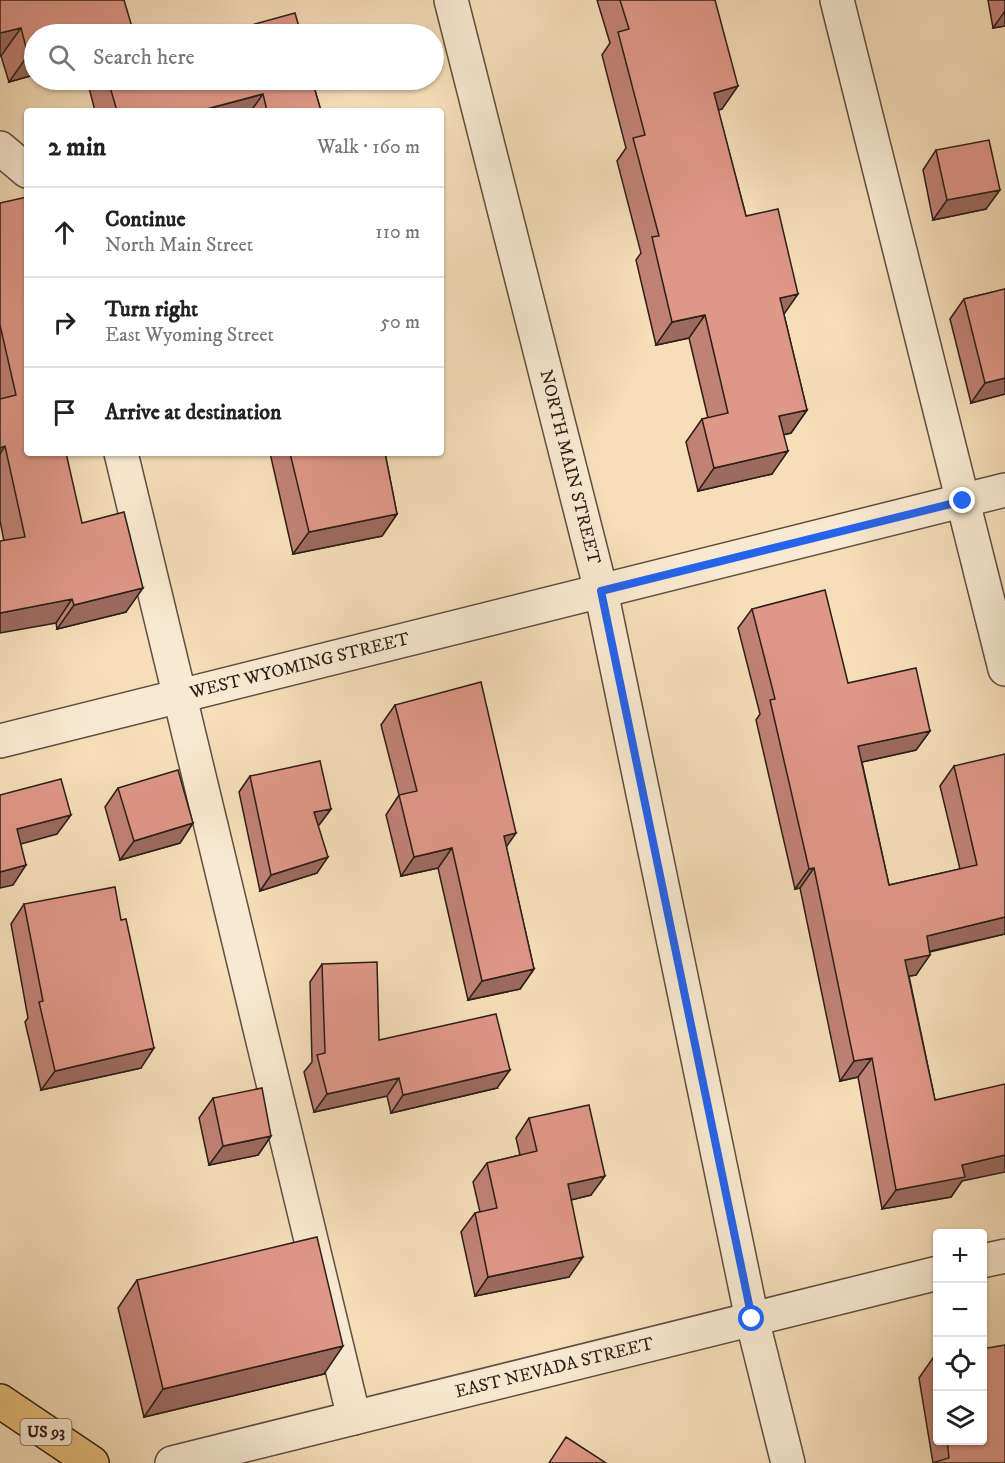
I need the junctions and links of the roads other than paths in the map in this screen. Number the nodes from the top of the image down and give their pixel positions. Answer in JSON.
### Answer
{"nodes":[{"id":1,"x":451,"y":0,"type":"edge"},
{"id":2,"x":837,"y":0,"type":"edge"},
{"id":3,"x":0,"y":148,"type":"edge"},
{"id":4,"x":24,"y":168,"type":"edge"},
{"id":5,"x":122,"y":456,"type":"edge"},
{"id":6,"x":1005,"y":490,"type":"edge"},
{"id":7,"x":963,"y":501,"type":"junction"},
{"id":8,"x":601,"y":591,"type":"junction"},
{"id":9,"x":1005,"y":669,"type":"edge"},
{"id":10,"x":179,"y":696,"type":"junction"},
{"id":11,"x":0,"y":741,"type":"edge"},
{"id":12,"x":1005,"y":1256,"type":"edge"},
{"id":13,"x":987,"y":1260,"type":"edge"},
{"id":14,"x":933,"y":1274,"type":"edge"},
{"id":15,"x":752,"y":1319,"type":"junction"},
{"id":16,"x":0,"y":1401,"type":"edge"},
{"id":17,"x":354,"y":1418,"type":"junction"},
{"id":18,"x":92,"y":1463,"type":"edge"},
{"id":19,"x":172,"y":1463,"type":"edge"},
{"id":20,"x":788,"y":1463,"type":"edge"}],
"edges":[{"from":1,"to":8,"type":"street","name":"NORTH MAIN STREET"},
{"from":2,"to":7,"type":"street"},
{"from":3,"to":4,"type":"street"},
{"from":5,"to":10,"type":"street"},
{"from":6,"to":7,"type":"street","name":"WEST WYOMING STREET"},
{"from":7,"to":8,"type":"street","name":"WEST WYOMING STREET"},
{"from":7,"to":9,"type":"street"},
{"from":8,"to":10,"type":"street","name":"WEST WYOMING STREET"},
{"from":8,"to":15,"type":"street","name":"NORTH MAIN STREET"},
{"from":10,"to":11,"type":"street","name":"WEST WYOMING STREET"},
{"from":10,"to":17,"type":"street"},
{"from":12,"to":13,"type":"street"},
{"from":14,"to":15,"type":"street","name":"EAST NEVADA STREET"},
{"from":15,"to":17,"type":"street","name":"EAST NEVADA STREET"},
{"from":15,"to":20,"type":"street","name":"NORTH MAIN STREET"},
{"from":16,"to":18,"type":"main road","number":"US 93"},
{"from":17,"to":19,"type":"street","name":"EAST NEVADA STREET"}]}
